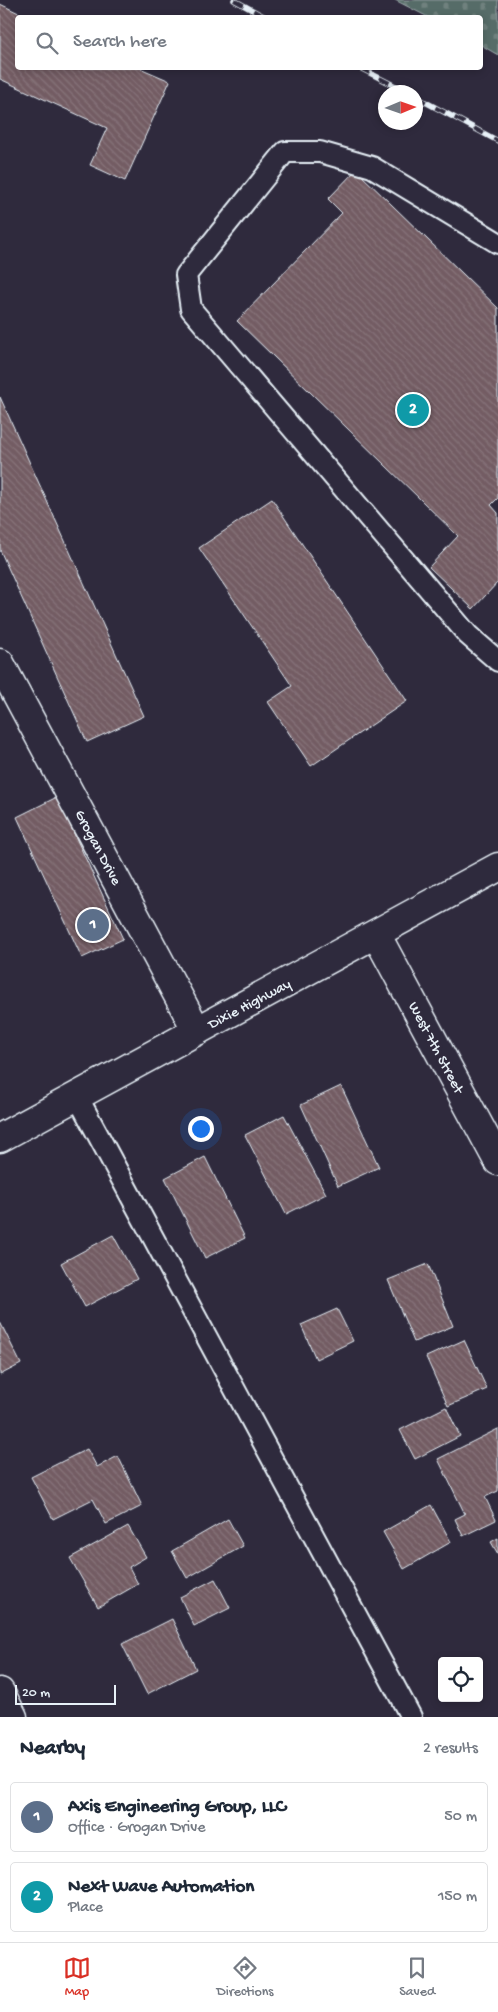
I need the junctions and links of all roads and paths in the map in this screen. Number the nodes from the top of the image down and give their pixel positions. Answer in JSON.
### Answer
{"nodes":[{"id":1,"x":498,"y":243,"type":"edge"},
{"id":2,"x":498,"y":661,"type":"edge"},
{"id":3,"x":0,"y":663,"type":"edge"},
{"id":4,"x":498,"y":867,"type":"edge"},
{"id":5,"x":376,"y":934,"type":"junction"},
{"id":6,"x":197,"y":1031,"type":"junction"},
{"id":7,"x":77,"y":1096,"type":"junction"},
{"id":8,"x":0,"y":1138,"type":"edge"},
{"id":9,"x":498,"y":1161,"type":"edge"},
{"id":10,"x":0,"y":1692,"type":"edge"},
{"id":11,"x":13,"y":1717,"type":"edge"},
{"id":12,"x":411,"y":1717,"type":"edge"}],
"edges":[{"from":1,"to":2,"type":"lane"},
{"from":3,"to":6,"type":"street","name":"Grogan Drive"},
{"from":4,"to":5,"type":"street","name":"Dixie Highway"},
{"from":5,"to":6,"type":"street","name":"Dixie Highway"},
{"from":5,"to":9,"type":"street","name":"West 7th Street"},
{"from":6,"to":7,"type":"street","name":"Dixie Highway"},
{"from":7,"to":8,"type":"street","name":"Dixie Highway"},
{"from":7,"to":12,"type":"lane"},
{"from":10,"to":11,"type":"street"}]}
